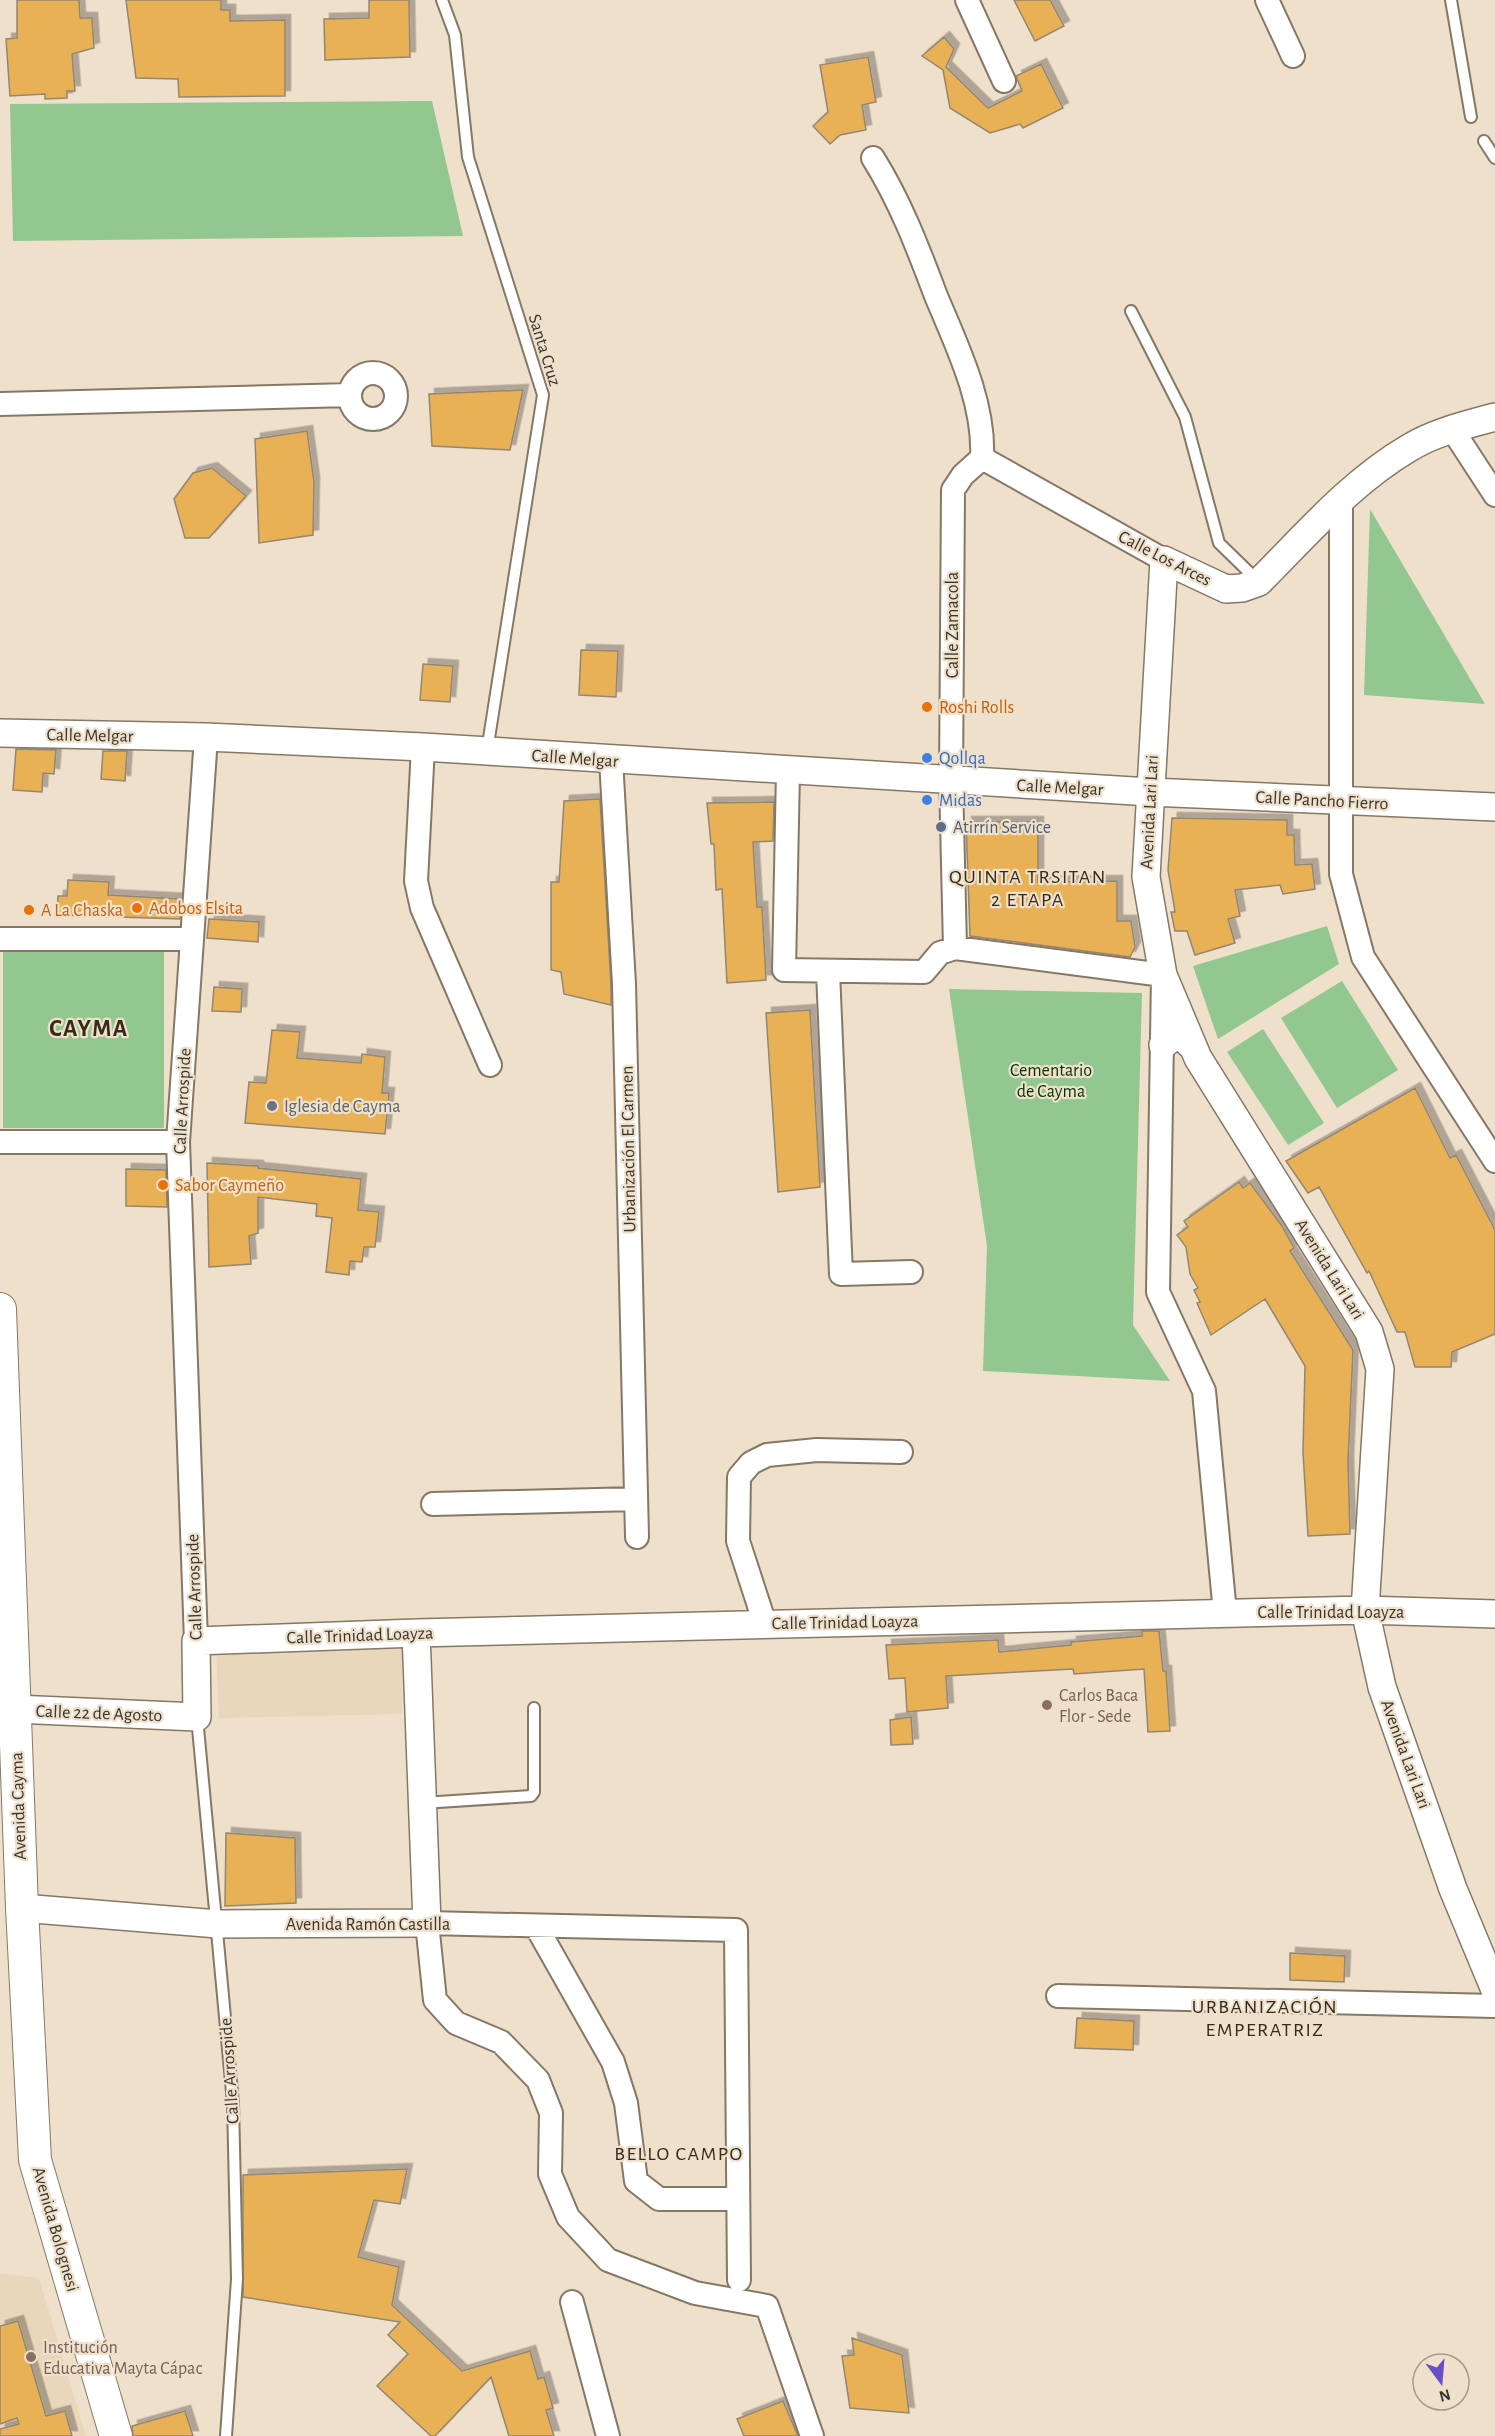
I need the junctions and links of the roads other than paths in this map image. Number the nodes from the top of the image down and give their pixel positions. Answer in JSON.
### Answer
{"nodes":[{"id":1,"x":442,"y":0,"type":"edge"},
{"id":2,"x":967,"y":0,"type":"edge"},
{"id":3,"x":1267,"y":0,"type":"edge"},
{"id":4,"x":1451,"y":0,"type":"edge"},
{"id":5,"x":1293,"y":56,"type":"dead end"},
{"id":6,"x":1004,"y":81,"type":"dead end"},
{"id":7,"x":1471,"y":117,"type":"dead end"},
{"id":8,"x":1484,"y":141,"type":"dead end"},
{"id":9,"x":873,"y":158,"type":"dead end"},
{"id":10,"x":1495,"y":158,"type":"edge"},
{"id":11,"x":1131,"y":311,"type":"dead end"},
{"id":12,"x":350,"y":395,"type":"dead end"},
{"id":13,"x":0,"y":404,"type":"edge"},
{"id":14,"x":1495,"y":417,"type":"edge"},
{"id":15,"x":1452,"y":429,"type":"junction"},
{"id":16,"x":982,"y":458,"type":"junction"},
{"id":17,"x":1495,"y":495,"type":"edge"},
{"id":18,"x":1341,"y":500,"type":"junction"},
{"id":19,"x":1164,"y":560,"type":"junction"},
{"id":20,"x":1259,"y":582,"type":"junction"},
{"id":21,"x":0,"y":733,"type":"edge"},
{"id":22,"x":206,"y":737,"type":"junction"},
{"id":23,"x":423,"y":747,"type":"junction"},
{"id":24,"x":487,"y":752,"type":"junction"},
{"id":25,"x":611,"y":760,"type":"junction"},
{"id":26,"x":788,"y":771,"type":"junction"},
{"id":27,"x":951,"y":780,"type":"junction"},
{"id":28,"x":1150,"y":792,"type":"junction"},
{"id":29,"x":1342,"y":801,"type":"junction"},
{"id":30,"x":1495,"y":807,"type":"edge"},
{"id":31,"x":0,"y":939,"type":"edge"},
{"id":32,"x":192,"y":939,"type":"junction"},
{"id":33,"x":955,"y":948,"type":"junction"},
{"id":34,"x":828,"y":972,"type":"junction"},
{"id":35,"x":1163,"y":975,"type":"junction"},
{"id":36,"x":1163,"y":1045,"type":"junction"},
{"id":37,"x":1192,"y":1046,"type":"junction"},
{"id":38,"x":490,"y":1065,"type":"dead end"},
{"id":39,"x":0,"y":1142,"type":"edge"},
{"id":40,"x":178,"y":1142,"type":"junction"},
{"id":41,"x":1495,"y":1161,"type":"edge"},
{"id":42,"x":911,"y":1272,"type":"dead end"},
{"id":43,"x":0,"y":1309,"type":"edge"},
{"id":44,"x":901,"y":1452,"type":"dead end"},
{"id":45,"x":636,"y":1499,"type":"junction"},
{"id":46,"x":433,"y":1504,"type":"dead end"},
{"id":47,"x":637,"y":1537,"type":"dead end"},
{"id":48,"x":1365,"y":1610,"type":"junction"},
{"id":49,"x":1225,"y":1613,"type":"junction"},
{"id":50,"x":1495,"y":1614,"type":"edge"},
{"id":51,"x":765,"y":1624,"type":"junction"},
{"id":52,"x":416,"y":1633,"type":"junction"},
{"id":53,"x":196,"y":1641,"type":"junction"},
{"id":54,"x":534,"y":1708,"type":"dead end"},
{"id":55,"x":8,"y":1715,"type":"edge"},
{"id":56,"x":197,"y":1717,"type":"junction"},
{"id":57,"x":423,"y":1803,"type":"junction"},
{"id":58,"x":11,"y":1907,"type":"edge"},
{"id":59,"x":427,"y":1923,"type":"junction"},
{"id":60,"x":218,"y":1924,"type":"junction"},
{"id":61,"x":536,"y":1926,"type":"junction"},
{"id":62,"x":1495,"y":1990,"type":"edge"},
{"id":63,"x":1058,"y":1996,"type":"dead end"},
{"id":64,"x":1495,"y":2006,"type":"edge"},
{"id":65,"x":738,"y":2199,"type":"junction"},
{"id":66,"x":739,"y":2280,"type":"dead end"},
{"id":67,"x":572,"y":2302,"type":"dead end"},
{"id":68,"x":116,"y":2436,"type":"edge"},
{"id":69,"x":226,"y":2436,"type":"edge"},
{"id":70,"x":608,"y":2436,"type":"edge"},
{"id":71,"x":812,"y":2436,"type":"edge"}],
"edges":[{"from":1,"to":24,"type":"lane","name":"Santa Cruz"},
{"from":2,"to":6,"type":"street"},
{"from":3,"to":5,"type":"street"},
{"from":4,"to":7,"type":"lane"},
{"from":8,"to":10,"type":"lane"},
{"from":9,"to":16,"type":"street"},
{"from":11,"to":20,"type":"lane"},
{"from":12,"to":13,"type":"street"},
{"from":14,"to":15,"type":"street"},
{"from":15,"to":17,"type":"street"},
{"from":15,"to":18,"type":"street"},
{"from":16,"to":19,"type":"street","name":"Calle Los Arces"},
{"from":16,"to":27,"type":"street","name":"Calle Zamacola"},
{"from":18,"to":20,"type":"street"},
{"from":18,"to":29,"type":"street"},
{"from":19,"to":20,"type":"street","name":"Calle Los Arces"},
{"from":19,"to":28,"type":"street","name":"Avenida Lari Lari"},
{"from":21,"to":22,"type":"street","name":"Calle Melgar"},
{"from":22,"to":23,"type":"street","name":"Calle Melgar"},
{"from":22,"to":32,"type":"street","name":"Calle Arrospide"},
{"from":23,"to":24,"type":"street","name":"Calle Melgar"},
{"from":23,"to":38,"type":"street"},
{"from":24,"to":25,"type":"street","name":"Calle Melgar"},
{"from":25,"to":26,"type":"street","name":"Calle Melgar"},
{"from":25,"to":45,"type":"street","name":"Urbanización El Carmen"},
{"from":26,"to":27,"type":"street","name":"Calle Melgar"},
{"from":26,"to":34,"type":"street"},
{"from":27,"to":28,"type":"street","name":"Calle Melgar"},
{"from":27,"to":33,"type":"street","name":"Calle Zamacola"},
{"from":28,"to":29,"type":"street","name":"Calle Pancho Fierro"},
{"from":28,"to":35,"type":"street","name":"Avenida Lari Lari"},
{"from":29,"to":30,"type":"street","name":"Calle Pancho Fierro"},
{"from":29,"to":41,"type":"street"},
{"from":31,"to":32,"type":"street"},
{"from":32,"to":40,"type":"street","name":"Calle Arrospide"},
{"from":33,"to":34,"type":"street"},
{"from":33,"to":35,"type":"street"},
{"from":34,"to":42,"type":"street"},
{"from":35,"to":36,"type":"street"},
{"from":35,"to":37,"type":"street","name":"Avenida Lari Lari"},
{"from":36,"to":37,"type":"street"},
{"from":36,"to":49,"type":"street"},
{"from":37,"to":48,"type":"street","name":"Avenida Lari Lari"},
{"from":39,"to":40,"type":"street"},
{"from":40,"to":53,"type":"street","name":"Calle Arrospide"},
{"from":43,"to":55,"type":"main road","name":"Avenida Cayma"},
{"from":44,"to":51,"type":"street"},
{"from":45,"to":46,"type":"street"},
{"from":45,"to":47,"type":"street","name":"Urbanización El Carmen"},
{"from":48,"to":49,"type":"street","name":"Calle Trinidad Loayza"},
{"from":48,"to":50,"type":"street","name":"Calle Trinidad Loayza"},
{"from":48,"to":62,"type":"street","name":"Avenida Lari Lari"},
{"from":49,"to":51,"type":"street","name":"Calle Trinidad Loayza"},
{"from":51,"to":52,"type":"street","name":"Calle Trinidad Loayza"},
{"from":52,"to":53,"type":"street","name":"Calle Trinidad Loayza"},
{"from":52,"to":57,"type":"street"},
{"from":53,"to":56,"type":"street","name":"Calle Arrospide"},
{"from":54,"to":57,"type":"lane"},
{"from":55,"to":56,"type":"street","name":"Calle 22 de Agosto"},
{"from":55,"to":58,"type":"main road","name":"Avenida Cayma"},
{"from":56,"to":60,"type":"lane","name":"Calle Arrospide"},
{"from":57,"to":59,"type":"street"},
{"from":58,"to":60,"type":"street","name":"Avenida Ramón Castilla"},
{"from":58,"to":68,"type":"main road","name":"Avenida Bolognesi"},
{"from":59,"to":60,"type":"street","name":"Avenida Ramón Castilla"},
{"from":59,"to":61,"type":"street","name":"Avenida Ramón Castilla"},
{"from":59,"to":71,"type":"street"},
{"from":60,"to":69,"type":"lane","name":"Calle Arrospide"},
{"from":61,"to":65,"type":"street"},
{"from":61,"to":65,"type":"street","name":"Avenida Ramón Castilla"},
{"from":63,"to":64,"type":"street"},
{"from":65,"to":66,"type":"street"},
{"from":67,"to":70,"type":"street"}]}
